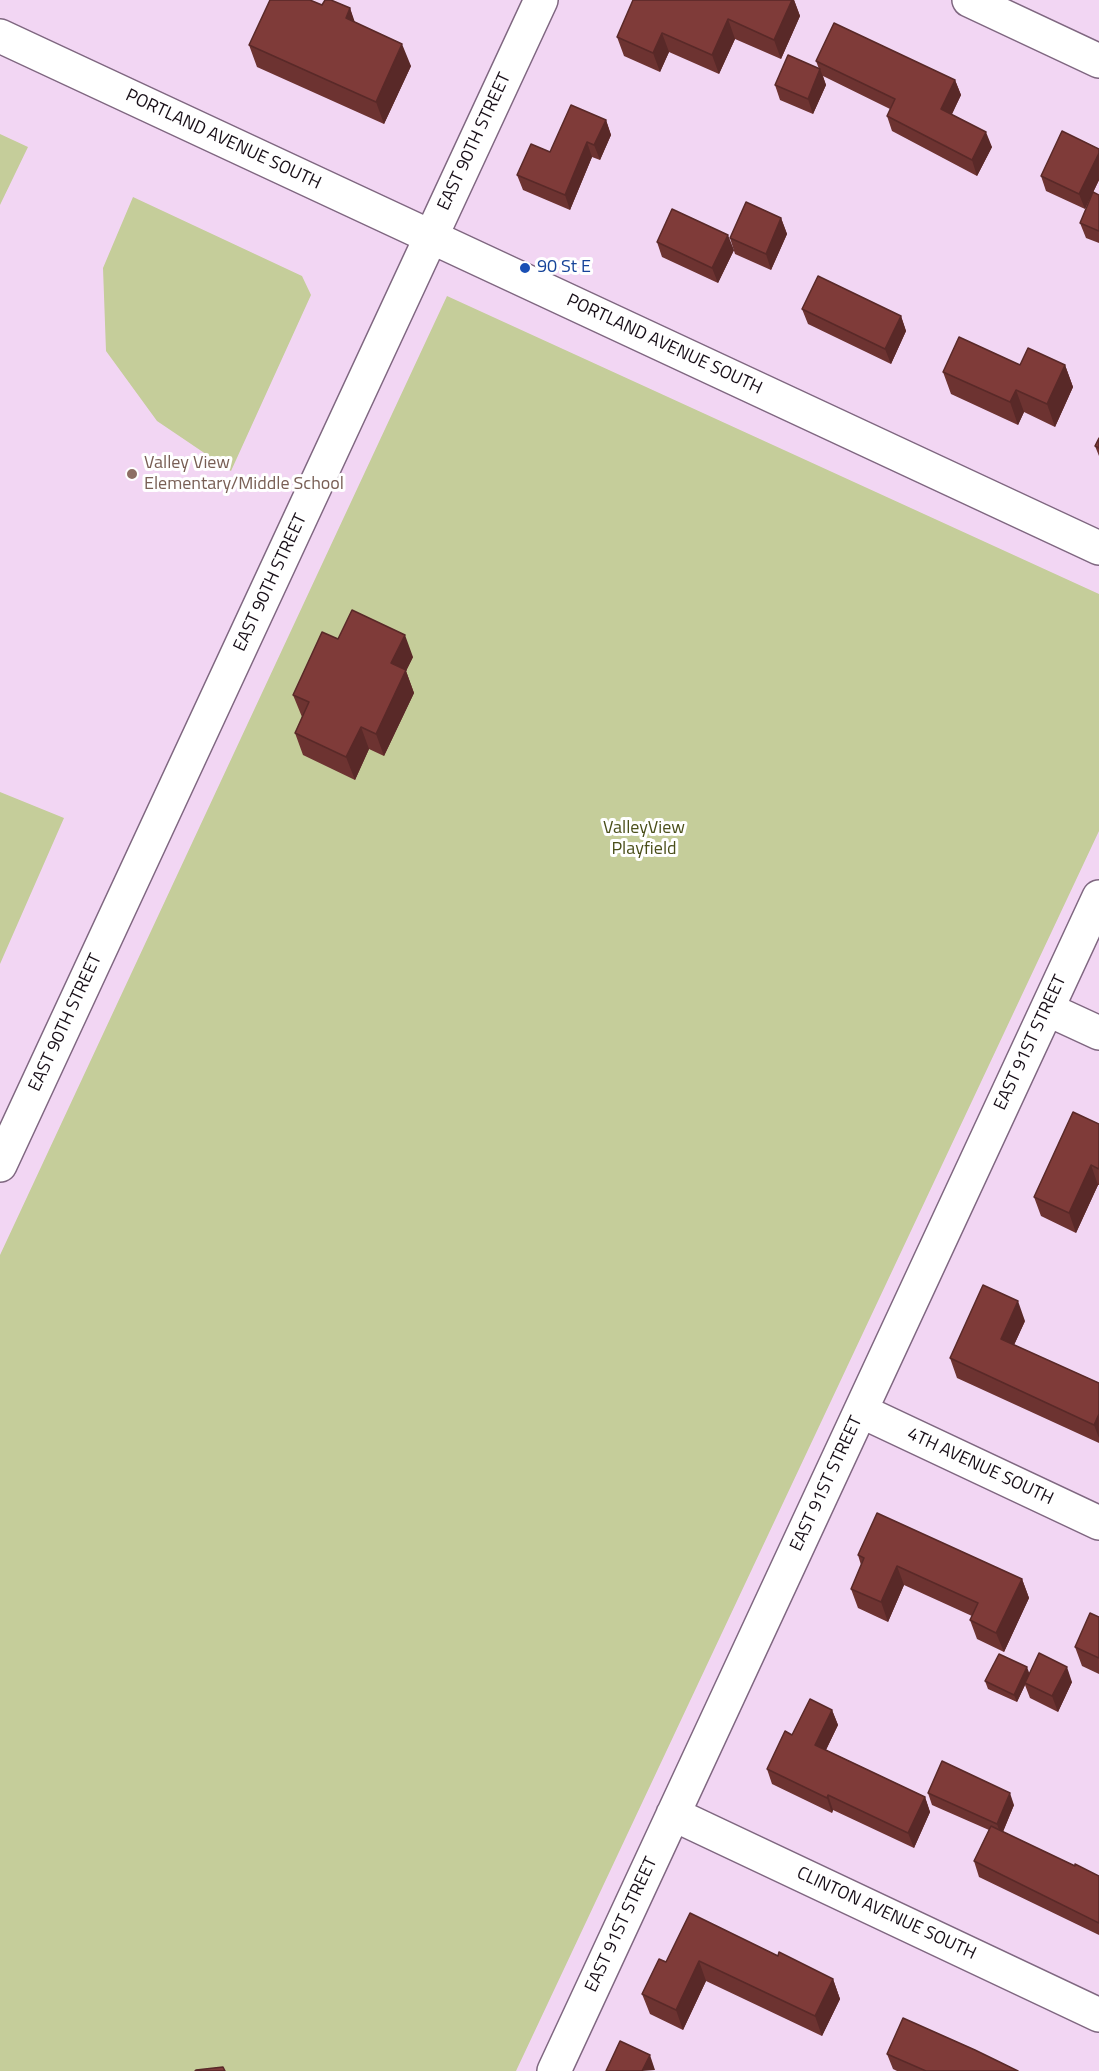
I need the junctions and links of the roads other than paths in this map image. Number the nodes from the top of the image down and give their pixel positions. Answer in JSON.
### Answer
{"nodes":[{"id":1,"x":541,"y":0,"type":"edge"},
{"id":2,"x":969,"y":0,"type":"edge"},
{"id":3,"x":0,"y":36,"type":"edge"},
{"id":4,"x":1099,"y":61,"type":"edge"},
{"id":5,"x":432,"y":237,"type":"junction"},
{"id":6,"x":1099,"y":548,"type":"edge"},
{"id":7,"x":1099,"y":897,"type":"edge"},
{"id":8,"x":1047,"y":1009,"type":"junction"},
{"id":9,"x":1099,"y":1034,"type":"edge"},
{"id":10,"x":0,"y":1165,"type":"edge"},
{"id":11,"x":861,"y":1411,"type":"junction"},
{"id":12,"x":1099,"y":1523,"type":"edge"},
{"id":13,"x":673,"y":1814,"type":"junction"},
{"id":14,"x":1099,"y":2014,"type":"edge"},
{"id":15,"x":554,"y":2071,"type":"edge"}],
"edges":[{"from":1,"to":5,"type":"street","name":"EAST 90TH STREET"},
{"from":2,"to":4,"type":"street"},
{"from":3,"to":5,"type":"street","name":"PORTLAND AVENUE SOUTH"},
{"from":5,"to":6,"type":"street","name":"PORTLAND AVENUE SOUTH"},
{"from":5,"to":10,"type":"street","name":"EAST 90TH STREET"},
{"from":7,"to":8,"type":"street","name":"EAST 91ST STREET"},
{"from":8,"to":9,"type":"street"},
{"from":8,"to":11,"type":"street","name":"EAST 91ST STREET"},
{"from":11,"to":12,"type":"street","name":"4TH AVENUE SOUTH"},
{"from":11,"to":13,"type":"street","name":"EAST 91ST STREET"},
{"from":13,"to":14,"type":"street","name":"CLINTON AVENUE SOUTH"},
{"from":13,"to":15,"type":"street","name":"EAST 91ST STREET"}]}
